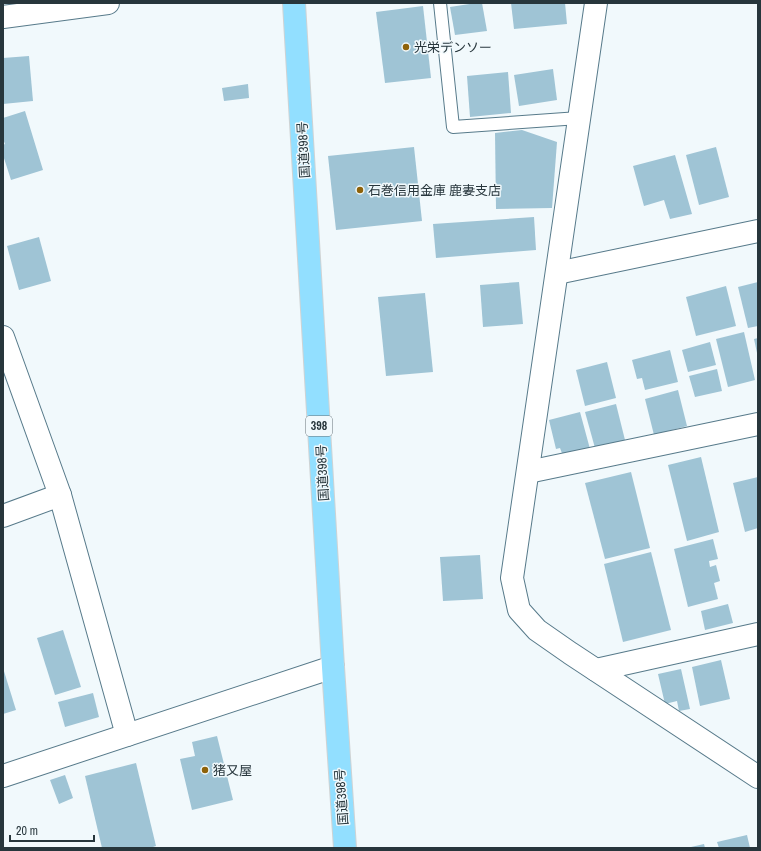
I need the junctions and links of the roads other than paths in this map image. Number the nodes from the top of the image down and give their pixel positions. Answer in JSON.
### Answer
{"nodes":[{"id":1,"x":108,"y":3,"type":"edge"},
{"id":2,"x":294,"y":3,"type":"edge"},
{"id":3,"x":440,"y":3,"type":"edge"},
{"id":4,"x":596,"y":3,"type":"edge"},
{"id":5,"x":3,"y":17,"type":"edge"},
{"id":6,"x":579,"y":118,"type":"junction"},
{"id":7,"x":758,"y":231,"type":"edge"},
{"id":8,"x":557,"y":272,"type":"junction"},
{"id":9,"x":3,"y":337,"type":"edge"},
{"id":10,"x":758,"y":424,"type":"edge"},
{"id":11,"x":528,"y":472,"type":"junction"},
{"id":12,"x":60,"y":495,"type":"junction"},
{"id":13,"x":3,"y":516,"type":"edge"},
{"id":14,"x":758,"y":634,"type":"edge"},
{"id":15,"x":333,"y":667,"type":"junction"},
{"id":16,"x":596,"y":670,"type":"junction"},
{"id":17,"x":126,"y":735,"type":"junction"},
{"id":18,"x":3,"y":776,"type":"edge"},
{"id":19,"x":757,"y":780,"type":"edge"},
{"id":20,"x":345,"y":848,"type":"edge"}],
"edges":[{"from":1,"to":5,"type":"street"},
{"from":2,"to":15,"type":"highway","name":"国道398号","number":"398"},
{"from":3,"to":6,"type":"lane"},
{"from":4,"to":6,"type":"street"},
{"from":6,"to":8,"type":"street"},
{"from":7,"to":8,"type":"street"},
{"from":8,"to":11,"type":"street"},
{"from":9,"to":12,"type":"street"},
{"from":10,"to":11,"type":"street"},
{"from":11,"to":16,"type":"street"},
{"from":12,"to":13,"type":"street"},
{"from":12,"to":17,"type":"street"},
{"from":14,"to":16,"type":"street"},
{"from":15,"to":17,"type":"street"},
{"from":15,"to":20,"type":"highway","name":"国道398号","number":"398"},
{"from":16,"to":19,"type":"street"},
{"from":17,"to":18,"type":"street"}]}
